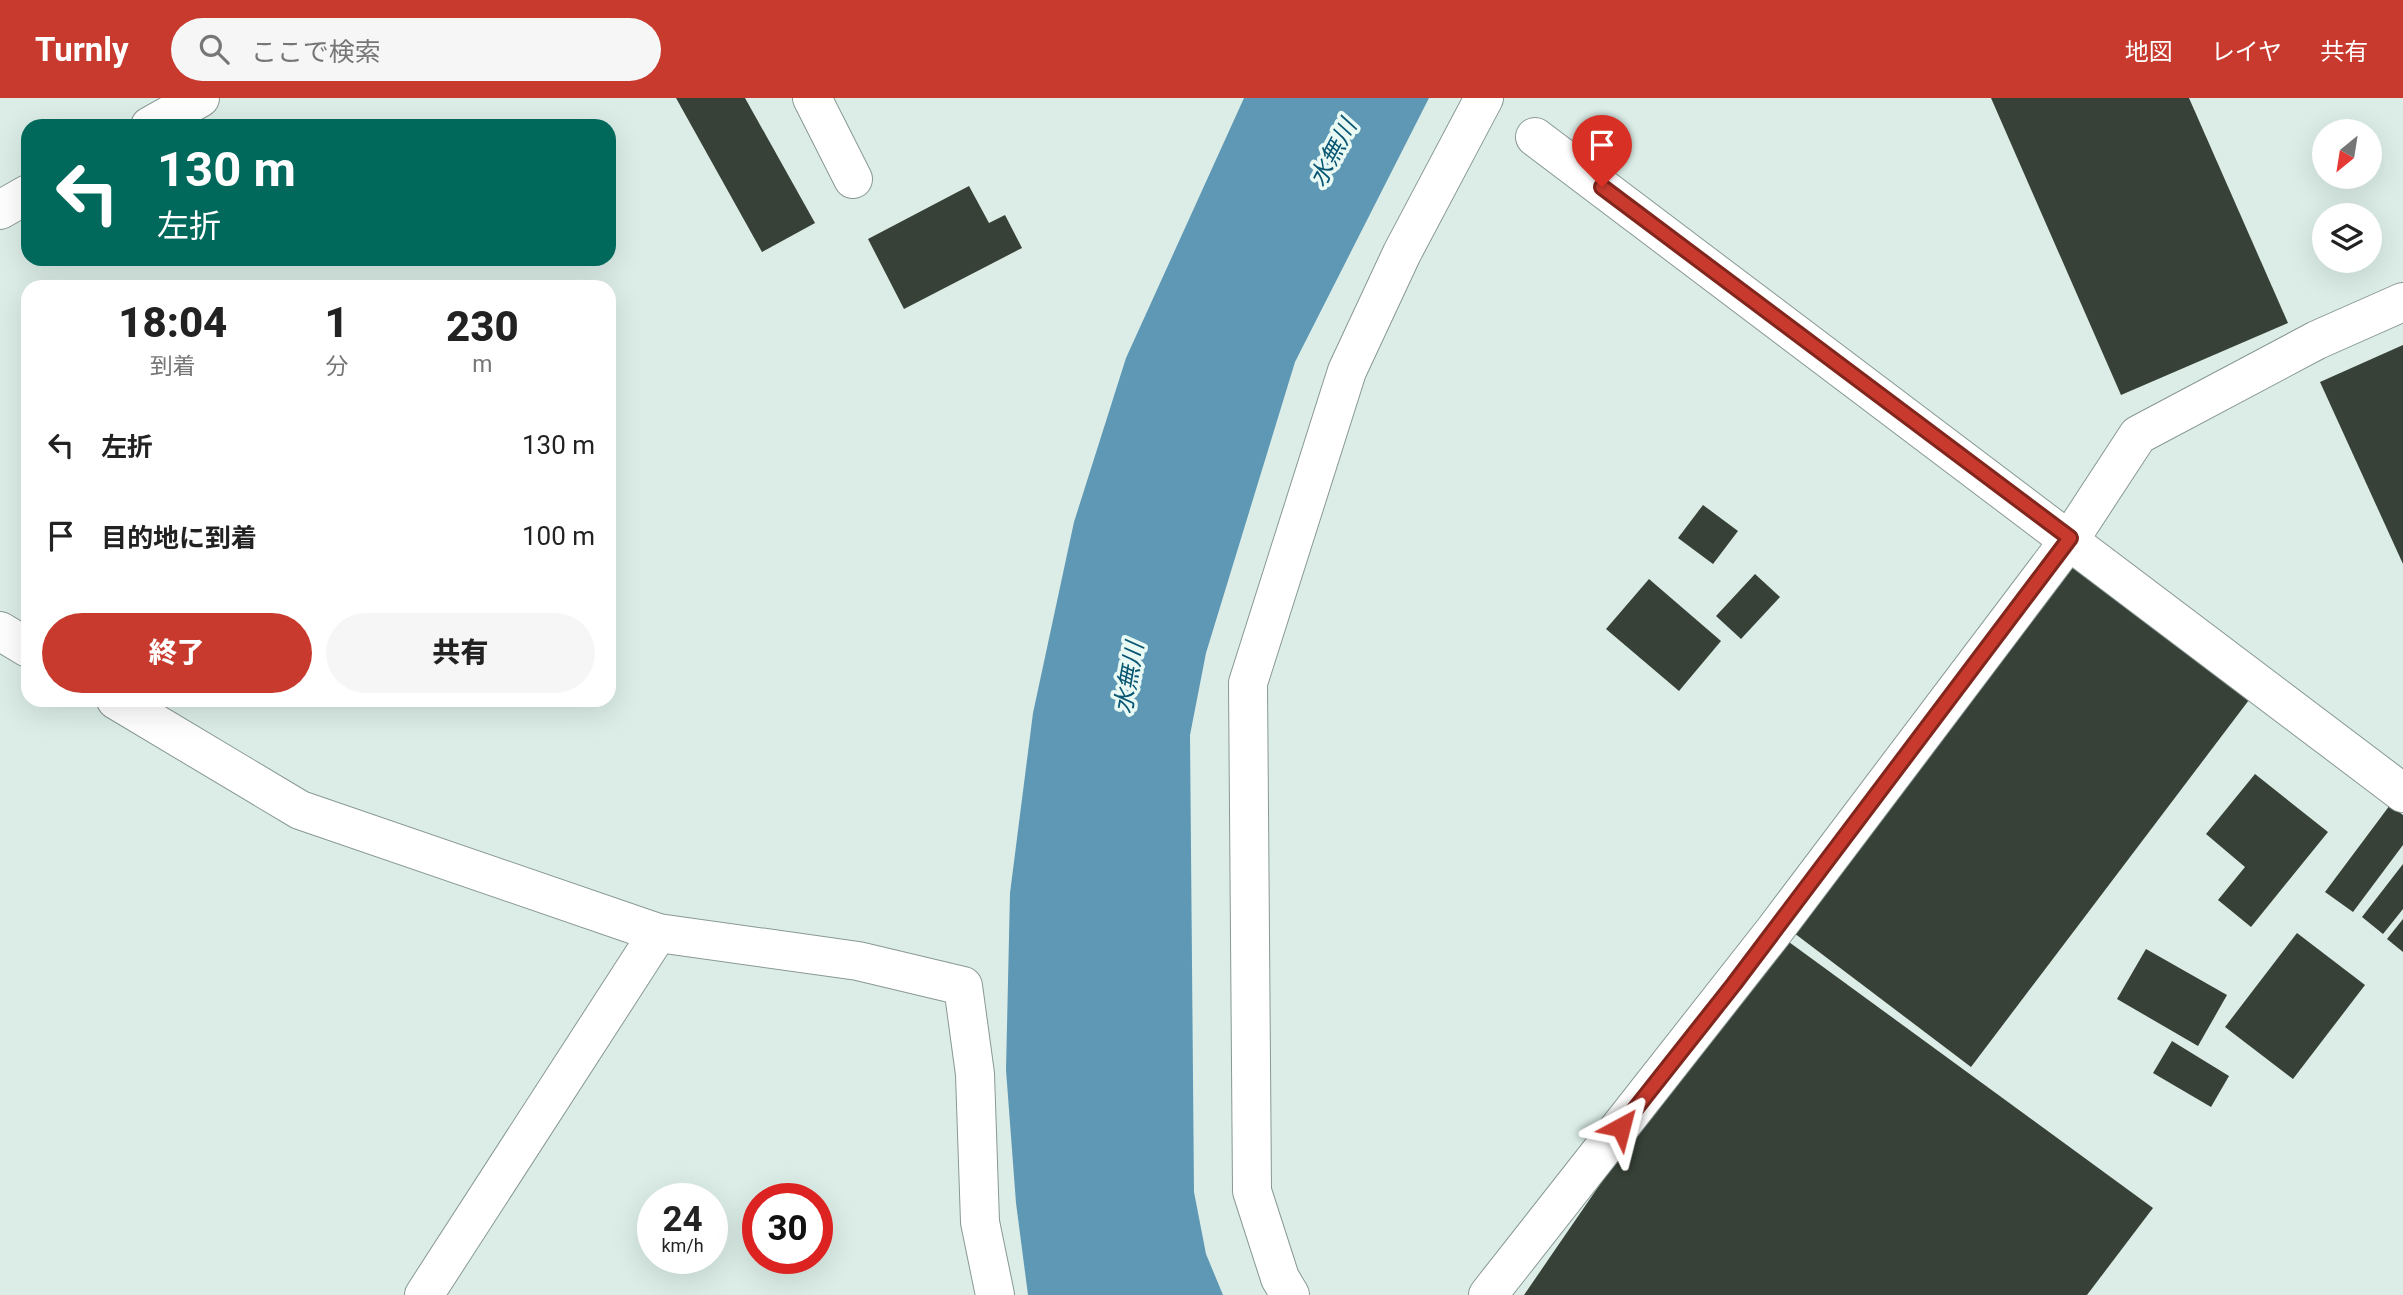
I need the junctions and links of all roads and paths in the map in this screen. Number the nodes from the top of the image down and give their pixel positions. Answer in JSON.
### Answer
{"nodes":[{"id":1,"x":200,"y":98,"type":"edge"},
{"id":2,"x":812,"y":98,"type":"edge"},
{"id":3,"x":1484,"y":98,"type":"edge"},
{"id":4,"x":162,"y":119,"type":"edge"},
{"id":5,"x":1535,"y":137,"type":"dead end"},
{"id":6,"x":853,"y":179,"type":"dead end"},
{"id":7,"x":21,"y":198,"type":"edge"},
{"id":8,"x":0,"y":209,"type":"edge"},
{"id":9,"x":2403,"y":302,"type":"edge"},
{"id":10,"x":2070,"y":538,"type":"junction"},
{"id":11,"x":0,"y":631,"type":"edge"},
{"id":12,"x":21,"y":644,"type":"edge"},
{"id":13,"x":128,"y":707,"type":"edge"},
{"id":14,"x":2403,"y":793,"type":"edge"},
{"id":15,"x":658,"y":933,"type":"junction"},
{"id":16,"x":424,"y":1295,"type":"edge"},
{"id":17,"x":995,"y":1295,"type":"edge"},
{"id":18,"x":1290,"y":1295,"type":"edge"},
{"id":19,"x":1488,"y":1295,"type":"edge"}],
"edges":[{"from":1,"to":4,"type":"street"},
{"from":2,"to":6,"type":"street"},
{"from":3,"to":18,"type":"street"},
{"from":5,"to":10,"type":"street"},
{"from":7,"to":8,"type":"street"},
{"from":9,"to":10,"type":"street"},
{"from":10,"to":14,"type":"street"},
{"from":10,"to":19,"type":"street"},
{"from":11,"to":12,"type":"street"},
{"from":13,"to":15,"type":"street"},
{"from":15,"to":16,"type":"street"},
{"from":15,"to":17,"type":"street"}]}
